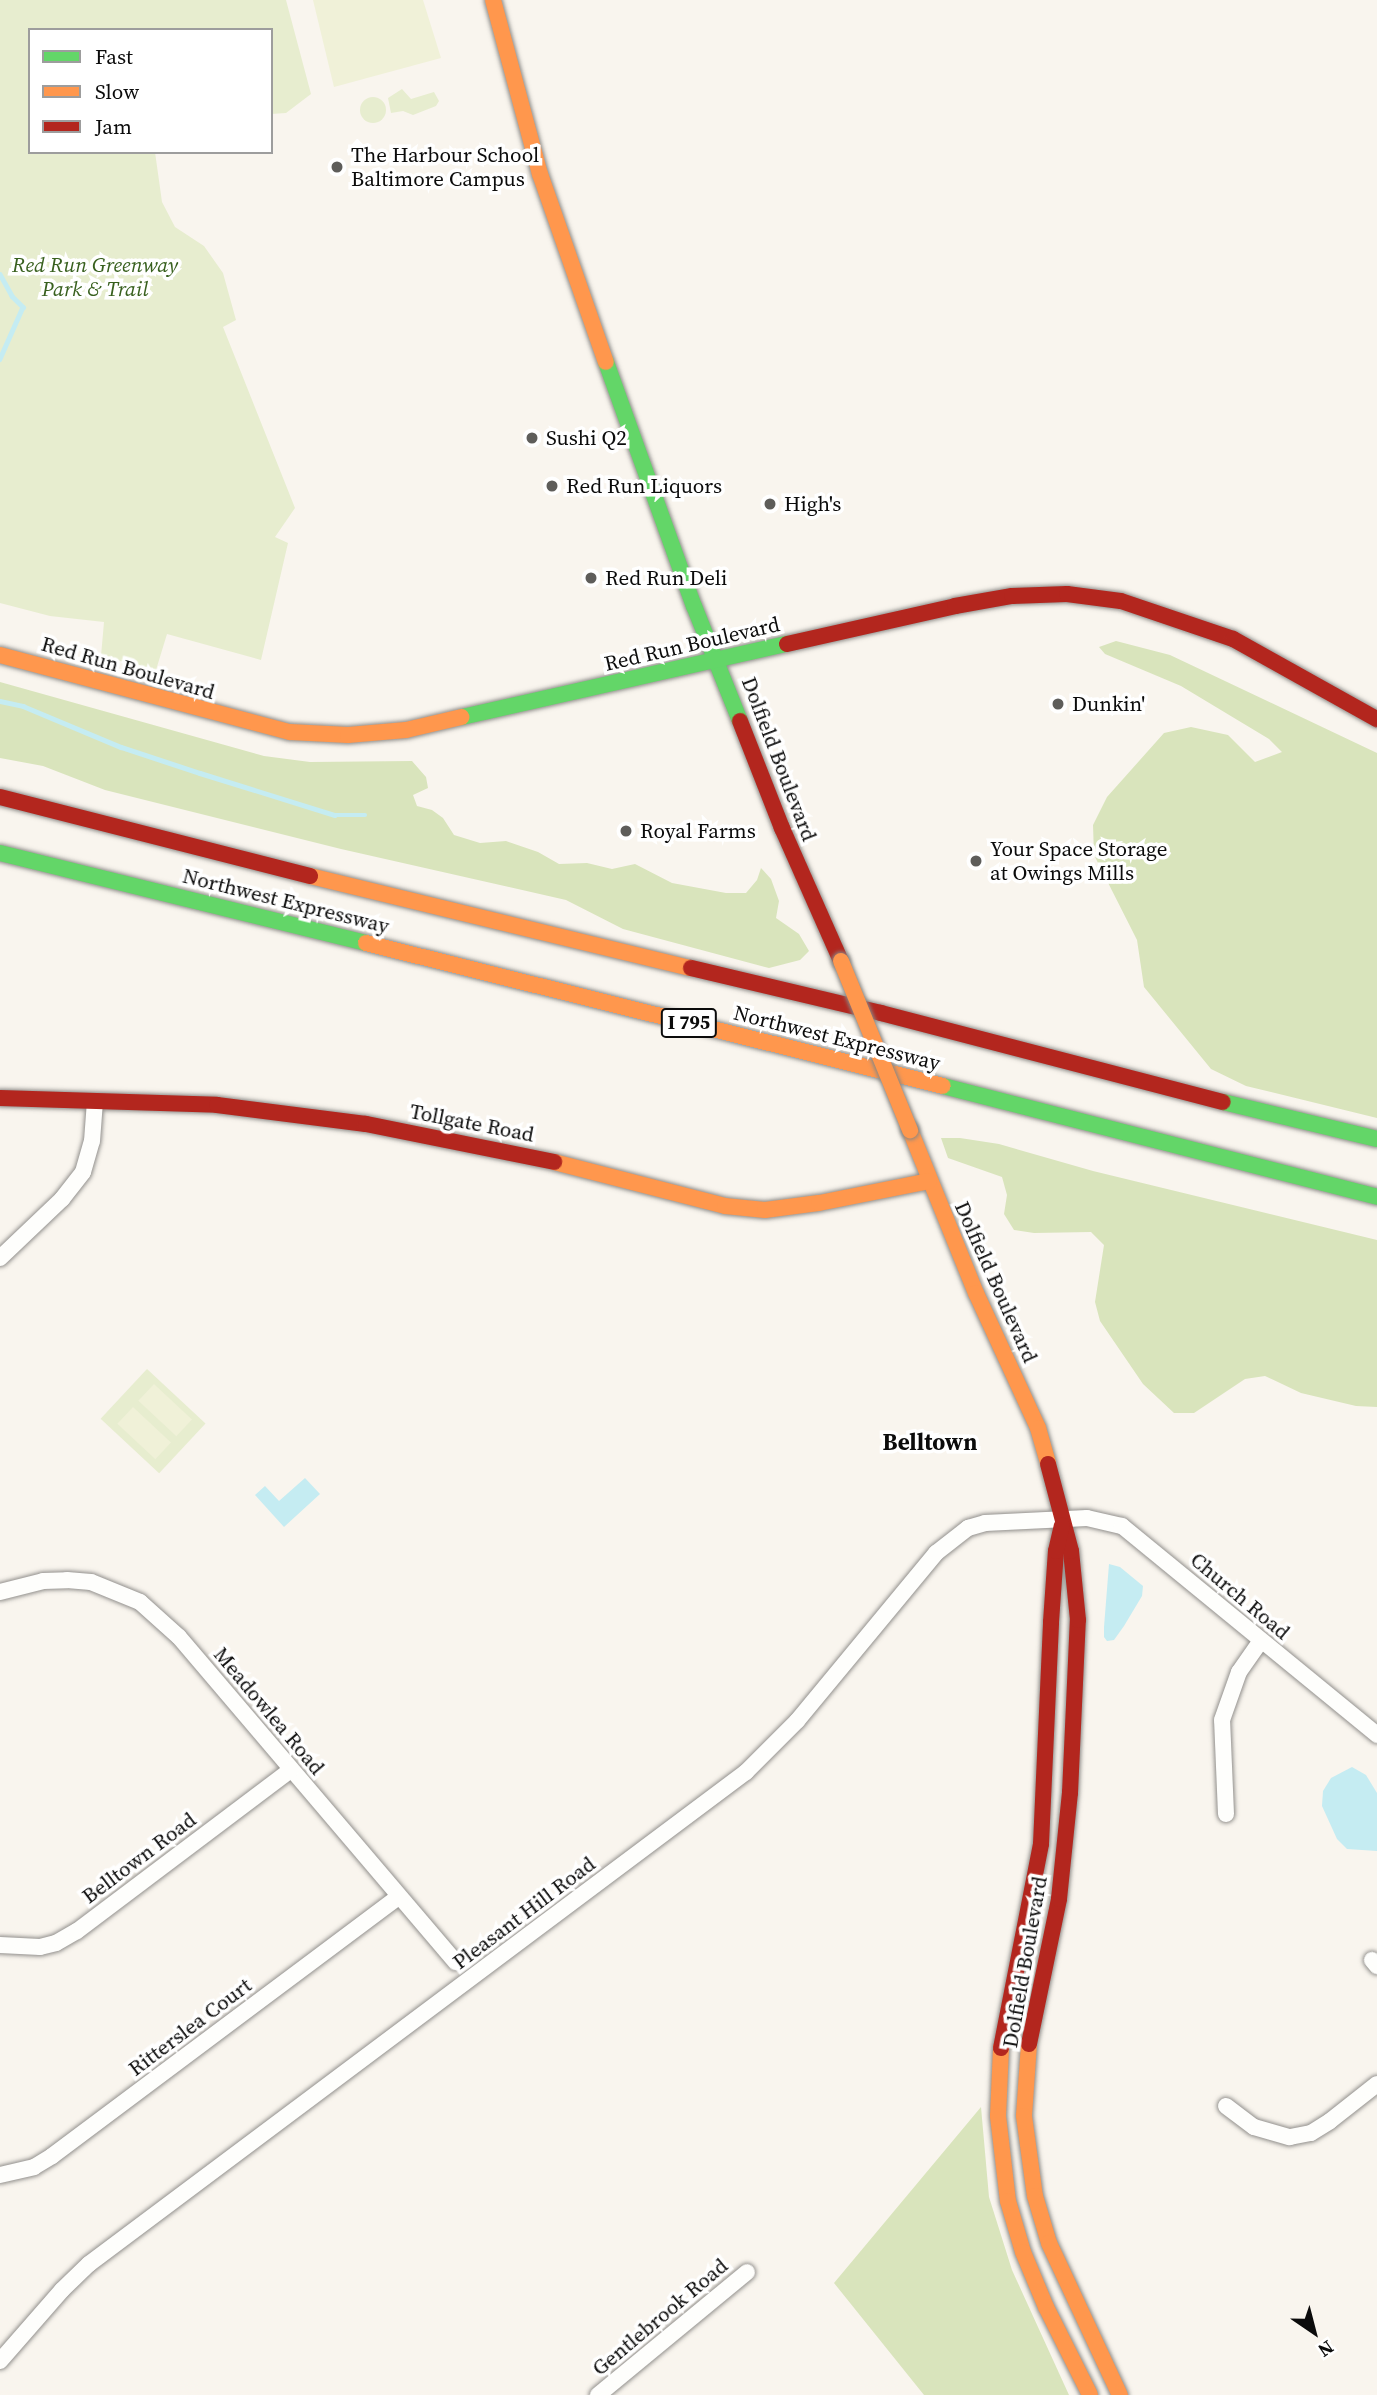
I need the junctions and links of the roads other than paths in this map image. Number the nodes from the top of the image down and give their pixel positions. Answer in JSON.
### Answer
{"nodes":[{"id":1,"x":492,"y":0,"type":"edge"},
{"id":2,"x":0,"y":655,"type":"edge"},
{"id":3,"x":717,"y":657,"type":"junction"},
{"id":4,"x":1377,"y":719,"type":"edge"},
{"id":5,"x":0,"y":797,"type":"edge"},
{"id":6,"x":0,"y":853,"type":"edge"},
{"id":7,"x":0,"y":1098,"type":"edge"},
{"id":8,"x":94,"y":1101,"type":"junction"},
{"id":9,"x":1377,"y":1139,"type":"edge"},
{"id":10,"x":929,"y":1181,"type":"junction"},
{"id":11,"x":1377,"y":1197,"type":"edge"},
{"id":12,"x":0,"y":1258,"type":"edge"},
{"id":13,"x":1063,"y":1520,"type":"junction"},
{"id":14,"x":0,"y":1592,"type":"edge"},
{"id":15,"x":1261,"y":1642,"type":"junction"},
{"id":16,"x":1377,"y":1735,"type":"edge"},
{"id":17,"x":291,"y":1770,"type":"junction"},
{"id":18,"x":1226,"y":1814,"type":"dead end"},
{"id":19,"x":398,"y":1897,"type":"junction"},
{"id":20,"x":0,"y":1945,"type":"edge"},
{"id":21,"x":456,"y":1962,"type":"dead end"},
{"id":22,"x":1377,"y":2084,"type":"edge"},
{"id":23,"x":1226,"y":2106,"type":"dead end"},
{"id":24,"x":0,"y":2175,"type":"edge"},
{"id":25,"x":747,"y":2272,"type":"dead end"},
{"id":26,"x":0,"y":2361,"type":"edge"},
{"id":27,"x":598,"y":2395,"type":"edge"},
{"id":28,"x":1090,"y":2395,"type":"edge"},
{"id":29,"x":1120,"y":2395,"type":"edge"}],
"edges":[{"from":1,"to":3,"type":"main road","name":"Dolfield Boulevard"},
{"from":2,"to":3,"type":"main road","name":"Red Run Boulevard"},
{"from":3,"to":4,"type":"main road","name":"Red Run Boulevard"},
{"from":3,"to":10,"type":"main road","name":"Dolfield Boulevard","bridge":true},
{"from":5,"to":9,"type":"main road","name":"Northwest Expressway"},
{"from":6,"to":11,"type":"main road","name":"Northwest Expressway","number":"I 795"},
{"from":7,"to":8,"type":"main road","name":"Tollgate Road"},
{"from":8,"to":10,"type":"main road","name":"Tollgate Road"},
{"from":8,"to":12,"type":"street"},
{"from":10,"to":13,"type":"main road","name":"Dolfield Boulevard"},
{"from":13,"to":15,"type":"street","name":"Church Road"},
{"from":13,"to":26,"type":"street","name":"Pleasant Hill Road"},
{"from":13,"to":28,"type":"main road","name":"Dolfield Boulevard"},
{"from":13,"to":29,"type":"main road","name":"Dolfield Boulevard"},
{"from":14,"to":17,"type":"street","name":"Meadowlea Road"},
{"from":15,"to":16,"type":"street","name":"Church Road"},
{"from":15,"to":18,"type":"street"},
{"from":17,"to":19,"type":"street","name":"Meadowlea Road"},
{"from":17,"to":20,"type":"street","name":"Belltown Road"},
{"from":19,"to":21,"type":"street","name":"Meadowlea Road"},
{"from":19,"to":24,"type":"street","name":"Ritterslea Court"},
{"from":22,"to":23,"type":"street"},
{"from":25,"to":27,"type":"street","name":"Gentlebrook Road"}]}
